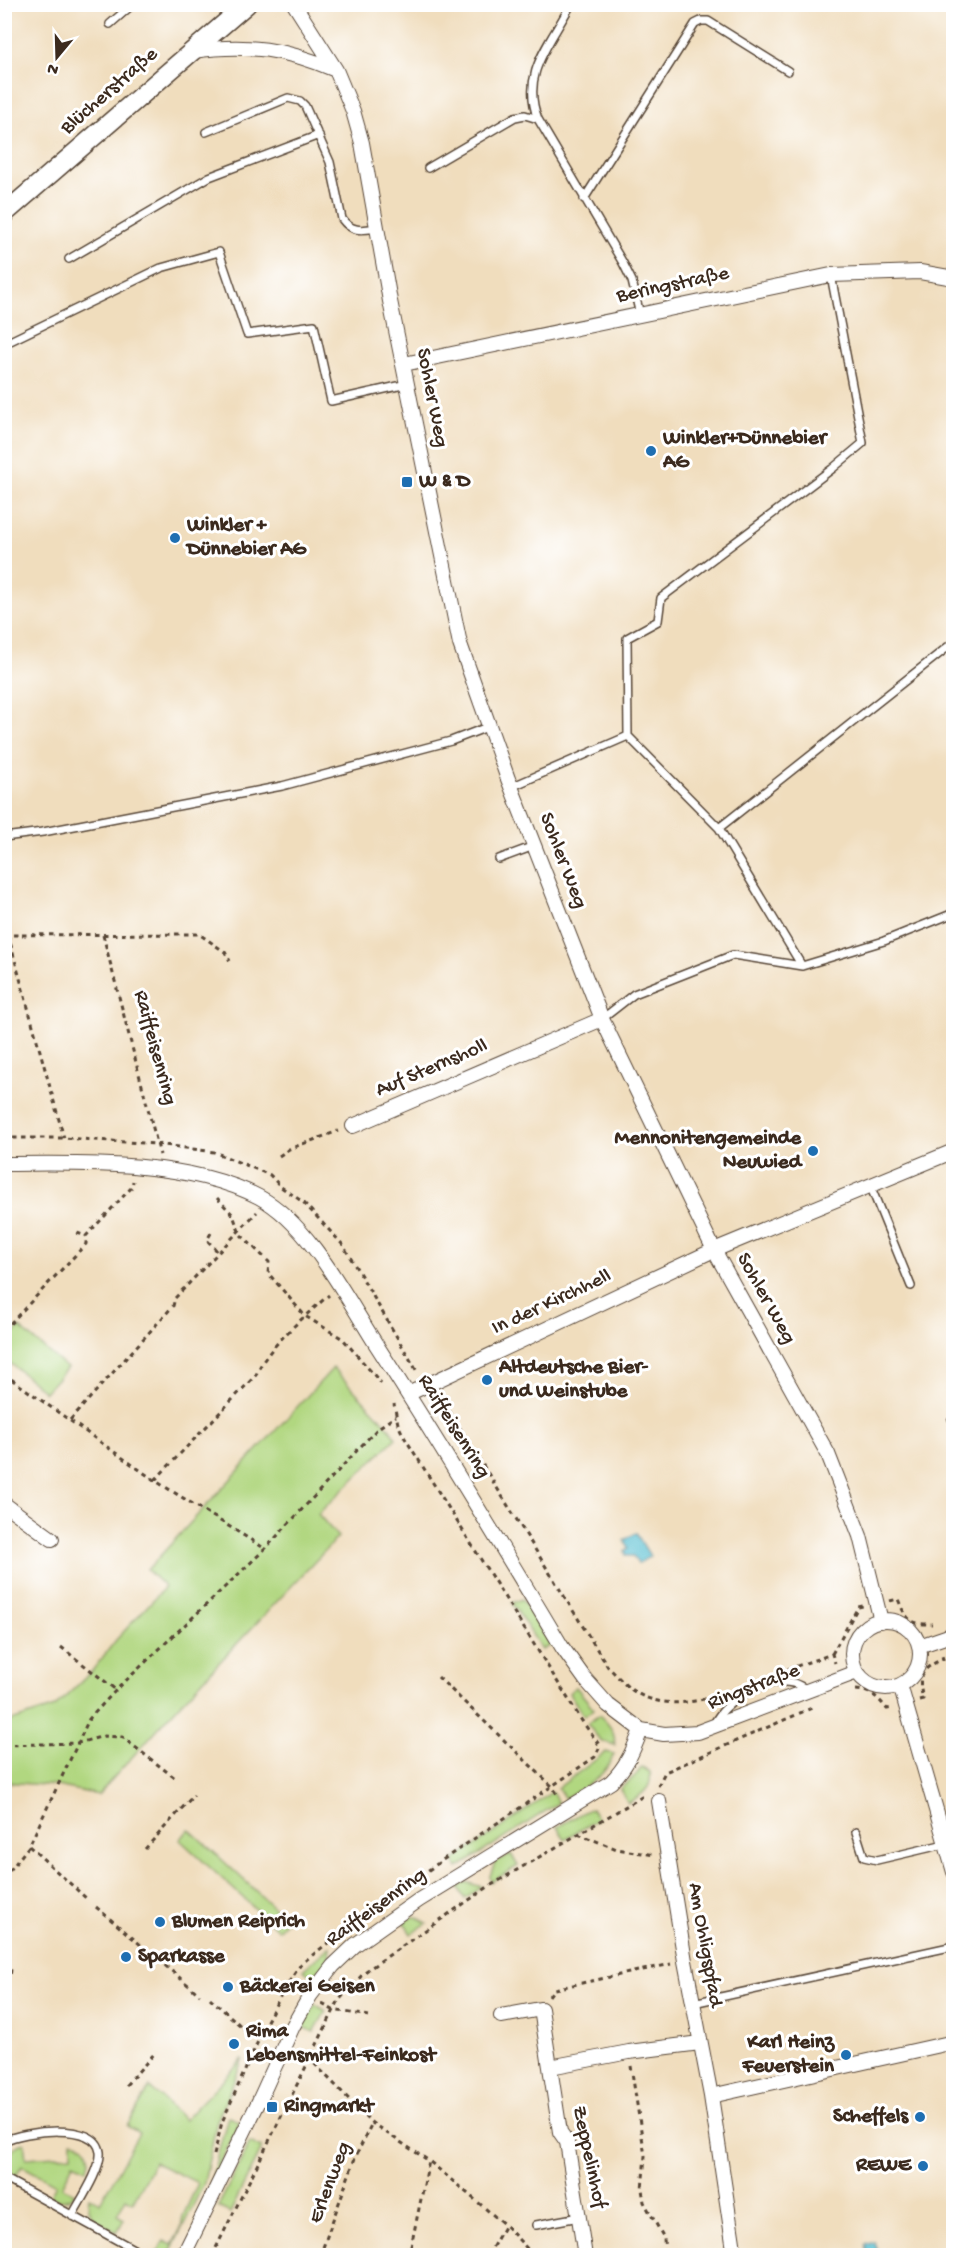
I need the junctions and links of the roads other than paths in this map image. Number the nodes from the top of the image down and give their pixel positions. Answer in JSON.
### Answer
{"nodes":[{"id":1,"x":134,"y":4,"type":"edge"},
{"id":2,"x":247,"y":4,"type":"edge"},
{"id":3,"x":294,"y":4,"type":"edge"},
{"id":4,"x":571,"y":4,"type":"edge"},
{"id":5,"x":110,"y":24,"type":"dead end"},
{"id":6,"x":191,"y":51,"type":"junction"},
{"id":7,"x":336,"y":70,"type":"junction"},
{"id":8,"x":788,"y":71,"type":"dead end"},
{"id":9,"x":537,"y":119,"type":"junction"},
{"id":10,"x":206,"y":132,"type":"dead end"},
{"id":11,"x":319,"y":135,"type":"junction"},
{"id":12,"x":428,"y":168,"type":"dead end"},
{"id":13,"x":584,"y":199,"type":"junction"},
{"id":14,"x":4,"y":214,"type":"edge"},
{"id":15,"x":378,"y":228,"type":"junction"},
{"id":16,"x":69,"y":259,"type":"dead end"},
{"id":17,"x":831,"y":275,"type":"junction"},
{"id":18,"x":954,"y":278,"type":"edge"},
{"id":19,"x":640,"y":315,"type":"junction"},
{"id":20,"x":4,"y":344,"type":"edge"},
{"id":21,"x":404,"y":364,"type":"junction"},
{"id":22,"x":407,"y":384,"type":"junction"},
{"id":23,"x":954,"y":642,"type":"edge"},
{"id":24,"x":490,"y":726,"type":"junction"},
{"id":25,"x":628,"y":736,"type":"junction"},
{"id":26,"x":511,"y":787,"type":"junction"},
{"id":27,"x":719,"y":828,"type":"junction"},
{"id":28,"x":4,"y":837,"type":"edge"},
{"id":29,"x":534,"y":846,"type":"junction"},
{"id":30,"x":499,"y":859,"type":"dead end"},
{"id":31,"x":954,"y":913,"type":"edge"},
{"id":32,"x":802,"y":966,"type":"junction"},
{"id":33,"x":602,"y":1019,"type":"junction"},
{"id":34,"x":352,"y":1126,"type":"road end"},
{"id":35,"x":954,"y":1151,"type":"edge"},
{"id":36,"x":4,"y":1164,"type":"edge"},
{"id":37,"x":870,"y":1185,"type":"junction"},
{"id":38,"x":714,"y":1250,"type":"junction"},
{"id":39,"x":911,"y":1286,"type":"dead end"},
{"id":40,"x":408,"y":1394,"type":"junction"},
{"id":41,"x":4,"y":1504,"type":"edge"},
{"id":42,"x":52,"y":1539,"type":"dead end"},
{"id":43,"x":881,"y":1621,"type":"junction"},
{"id":44,"x":954,"y":1634,"type":"edge"},
{"id":45,"x":919,"y":1646,"type":"junction"},
{"id":46,"x":857,"y":1672,"type":"junction"},
{"id":47,"x":900,"y":1685,"type":"junction"},
{"id":48,"x":808,"y":1690,"type":"junction"},
{"id":49,"x":713,"y":1726,"type":"junction"},
{"id":50,"x":641,"y":1730,"type":"junction"},
{"id":51,"x":664,"y":1734,"type":"joint"},
{"id":52,"x":653,"y":1797,"type":"road end"},
{"id":53,"x":856,"y":1832,"type":"dead end"},
{"id":54,"x":945,"y":1844,"type":"junction"},
{"id":55,"x":954,"y":1872,"type":"edge"},
{"id":56,"x":954,"y":1946,"type":"edge"},
{"id":57,"x":693,"y":2003,"type":"junction"},
{"id":58,"x":501,"y":2016,"type":"dead end"},
{"id":59,"x":954,"y":2042,"type":"edge"},
{"id":60,"x":700,"y":2043,"type":"junction"},
{"id":61,"x":550,"y":2067,"type":"junction"},
{"id":62,"x":711,"y":2096,"type":"junction"},
{"id":63,"x":4,"y":2141,"type":"edge"},
{"id":64,"x":4,"y":2178,"type":"edge"},
{"id":65,"x":72,"y":2216,"type":"junction"},
{"id":66,"x":579,"y":2217,"type":"junction"},
{"id":67,"x":536,"y":2225,"type":"dead end"},
{"id":68,"x":146,"y":2256,"type":"edge"},
{"id":69,"x":183,"y":2256,"type":"edge"},
{"id":70,"x":585,"y":2256,"type":"edge"},
{"id":71,"x":735,"y":2256,"type":"edge"}],
"edges":[{"from":1,"to":5,"type":"lane"},
{"from":2,"to":6,"type":"street","name":"Blücherstraße"},
{"from":3,"to":7,"type":"street","name":"Sohler Weg"},
{"from":4,"to":9,"type":"lane"},
{"from":6,"to":7,"type":"street"},
{"from":6,"to":14,"type":"street","name":"Blücherstraße"},
{"from":7,"to":15,"type":"street","name":"Sohler Weg"},
{"from":8,"to":13,"type":"lane"},
{"from":9,"to":12,"type":"lane"},
{"from":9,"to":13,"type":"lane"},
{"from":10,"to":11,"type":"lane"},
{"from":11,"to":15,"type":"lane"},
{"from":11,"to":16,"type":"lane"},
{"from":13,"to":19,"type":"lane"},
{"from":15,"to":21,"type":"street","name":"Sohler Weg"},
{"from":17,"to":18,"type":"street","name":"Beringstraße"},
{"from":17,"to":19,"type":"street","name":"Beringstraße"},
{"from":17,"to":25,"type":"lane"},
{"from":19,"to":21,"type":"street","name":"Beringstraße"},
{"from":20,"to":22,"type":"lane"},
{"from":21,"to":22,"type":"street","name":"Sohler Weg"},
{"from":22,"to":24,"type":"street","name":"Sohler Weg"},
{"from":23,"to":27,"type":"lane"},
{"from":24,"to":26,"type":"street","name":"Sohler Weg"},
{"from":24,"to":28,"type":"lane"},
{"from":25,"to":26,"type":"lane"},
{"from":25,"to":27,"type":"lane"},
{"from":26,"to":29,"type":"street","name":"Sohler Weg"},
{"from":27,"to":32,"type":"lane"},
{"from":29,"to":30,"type":"lane"},
{"from":29,"to":33,"type":"street","name":"Sohler Weg"},
{"from":31,"to":32,"type":"lane"},
{"from":32,"to":33,"type":"lane"},
{"from":33,"to":34,"type":"street","name":"Auf Sternsholl"},
{"from":33,"to":38,"type":"street","name":"Sohler Weg"},
{"from":35,"to":37,"type":"street","name":"In der Kirchhell"},
{"from":36,"to":40,"type":"street","name":"Raiffeisenring"},
{"from":37,"to":38,"type":"street","name":"In der Kirchhell"},
{"from":37,"to":39,"type":"lane"},
{"from":38,"to":40,"type":"street","name":"In der Kirchhell"},
{"from":38,"to":43,"type":"street","name":"Sohler Weg"},
{"from":40,"to":50,"type":"street","name":"Raiffeisenring"},
{"from":41,"to":42,"type":"street"},
{"from":43,"to":45,"type":"street"},
{"from":43,"to":46,"type":"street"},
{"from":44,"to":45,"type":"street"},
{"from":45,"to":47,"type":"street"},
{"from":46,"to":47,"type":"street"},
{"from":46,"to":48,"type":"street","name":"Ringstraße"},
{"from":47,"to":54,"type":"street"},
{"from":48,"to":49,"type":"street","name":"Ringstraße"},
{"from":48,"to":49,"type":"lane"},
{"from":49,"to":51,"type":"street","name":"Ringstraße"},
{"from":50,"to":51,"type":"street","name":"Raiffeisenring"},
{"from":50,"to":69,"type":"street","name":"Raiffeisenring"},
{"from":52,"to":57,"type":"street","name":"Am Ohligspfad"},
{"from":53,"to":54,"type":"lane"},
{"from":54,"to":55,"type":"street"},
{"from":56,"to":57,"type":"lane"},
{"from":57,"to":60,"type":"street","name":"Am Ohligspfad"},
{"from":58,"to":61,"type":"street","name":"Zeppelinhof"},
{"from":59,"to":62,"type":"street"},
{"from":60,"to":61,"type":"street"},
{"from":60,"to":62,"type":"street","name":"Am Ohligspfad"},
{"from":61,"to":66,"type":"street","name":"Zeppelinhof"},
{"from":62,"to":71,"type":"street","name":"Am Ohligspfad"},
{"from":63,"to":65,"type":"lane"},
{"from":64,"to":65,"type":"lane"},
{"from":65,"to":68,"type":"lane"},
{"from":66,"to":67,"type":"lane"},
{"from":66,"to":70,"type":"street","name":"Zeppelinhof"}]}
